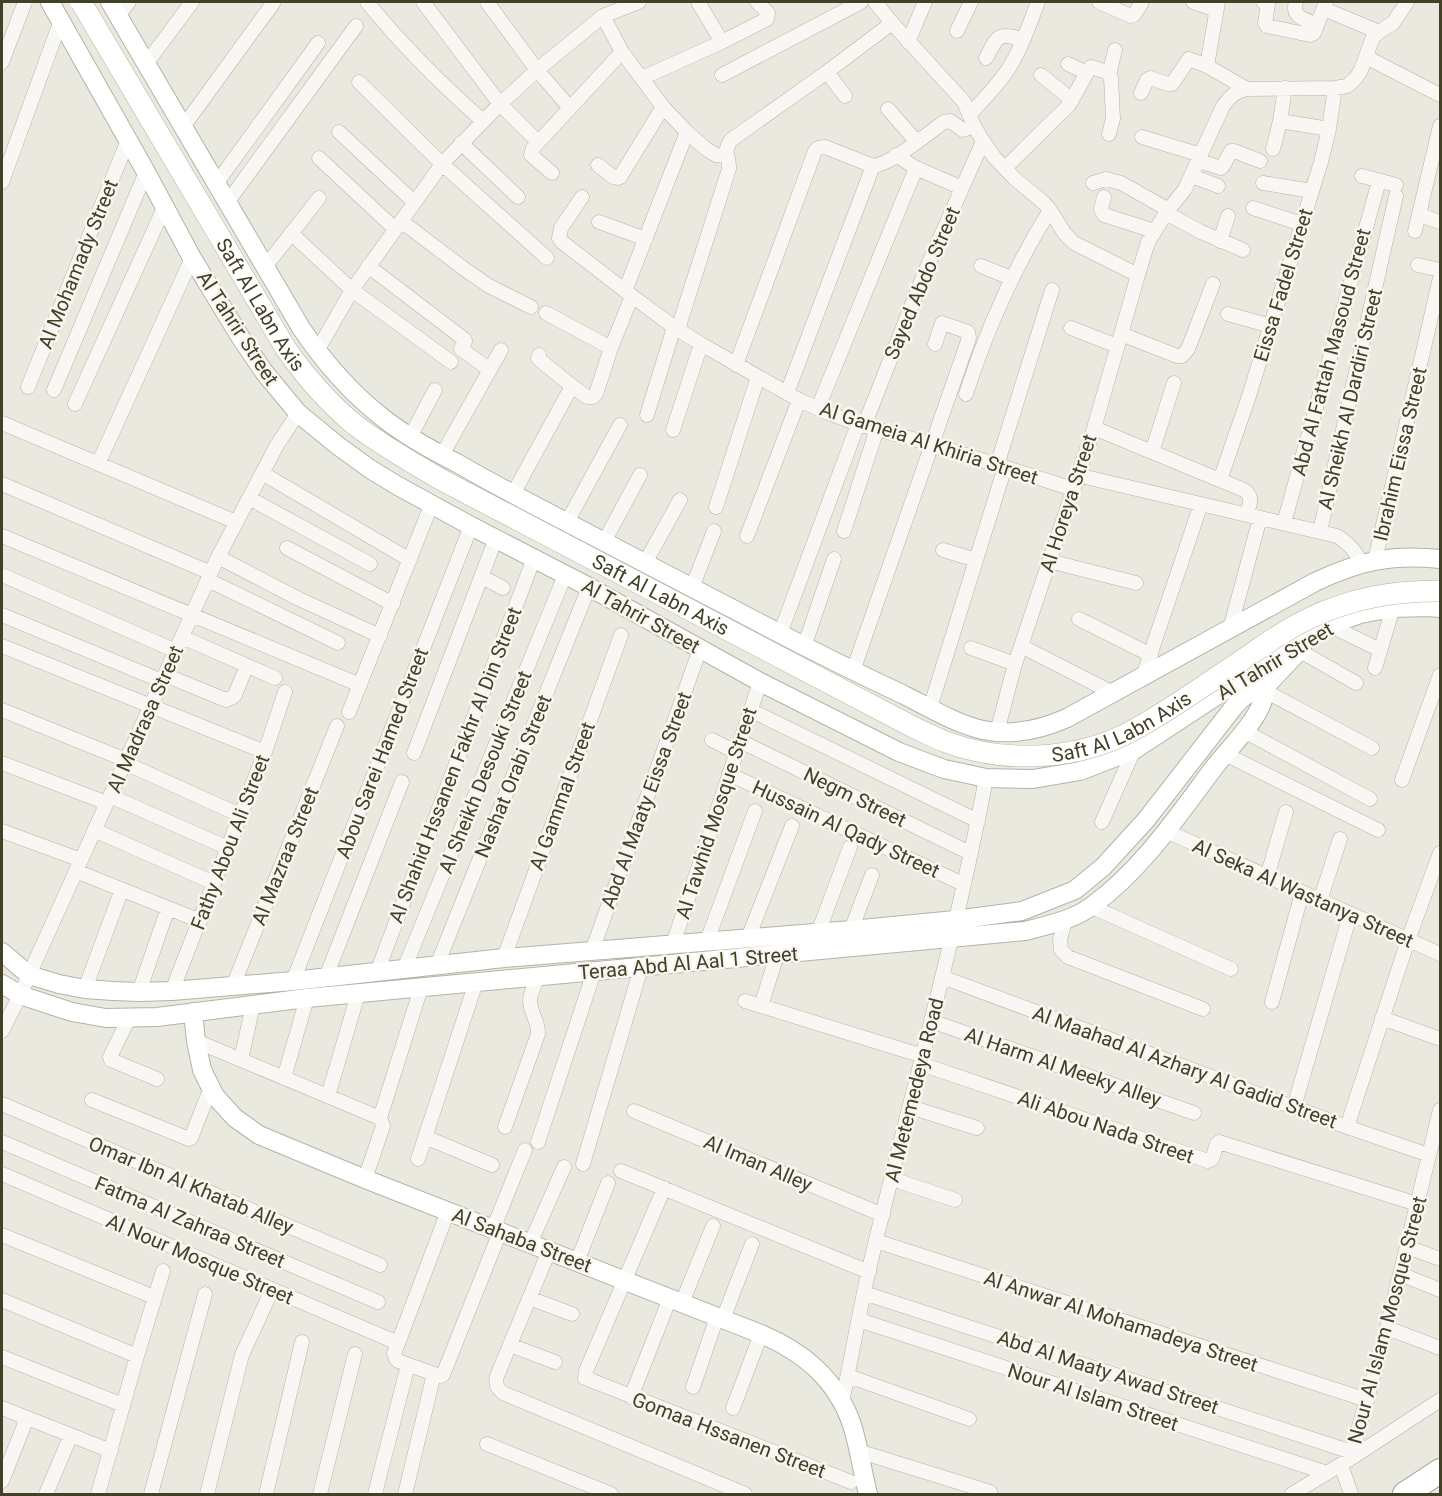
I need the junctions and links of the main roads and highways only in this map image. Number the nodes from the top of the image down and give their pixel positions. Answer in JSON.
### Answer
{"nodes":[{"id":1,"x":81,"y":2,"type":"edge"},
{"id":2,"x":602,"y":548,"type":"road end"},
{"id":3,"x":1440,"y":583,"type":"edge"},
{"id":4,"x":1440,"y":591,"type":"edge"},
{"id":5,"x":1440,"y":1471,"type":"edge"},
{"id":6,"x":1405,"y":1494,"type":"edge"}],
"edges":[{"from":1,"to":4,"type":"main road","name":"Saft Al Labn Axis","bridge":true},
{"from":2,"to":3,"type":"main road","name":"Saft Al Labn Axis"},
{"from":5,"to":6,"type":"highway"}]}
